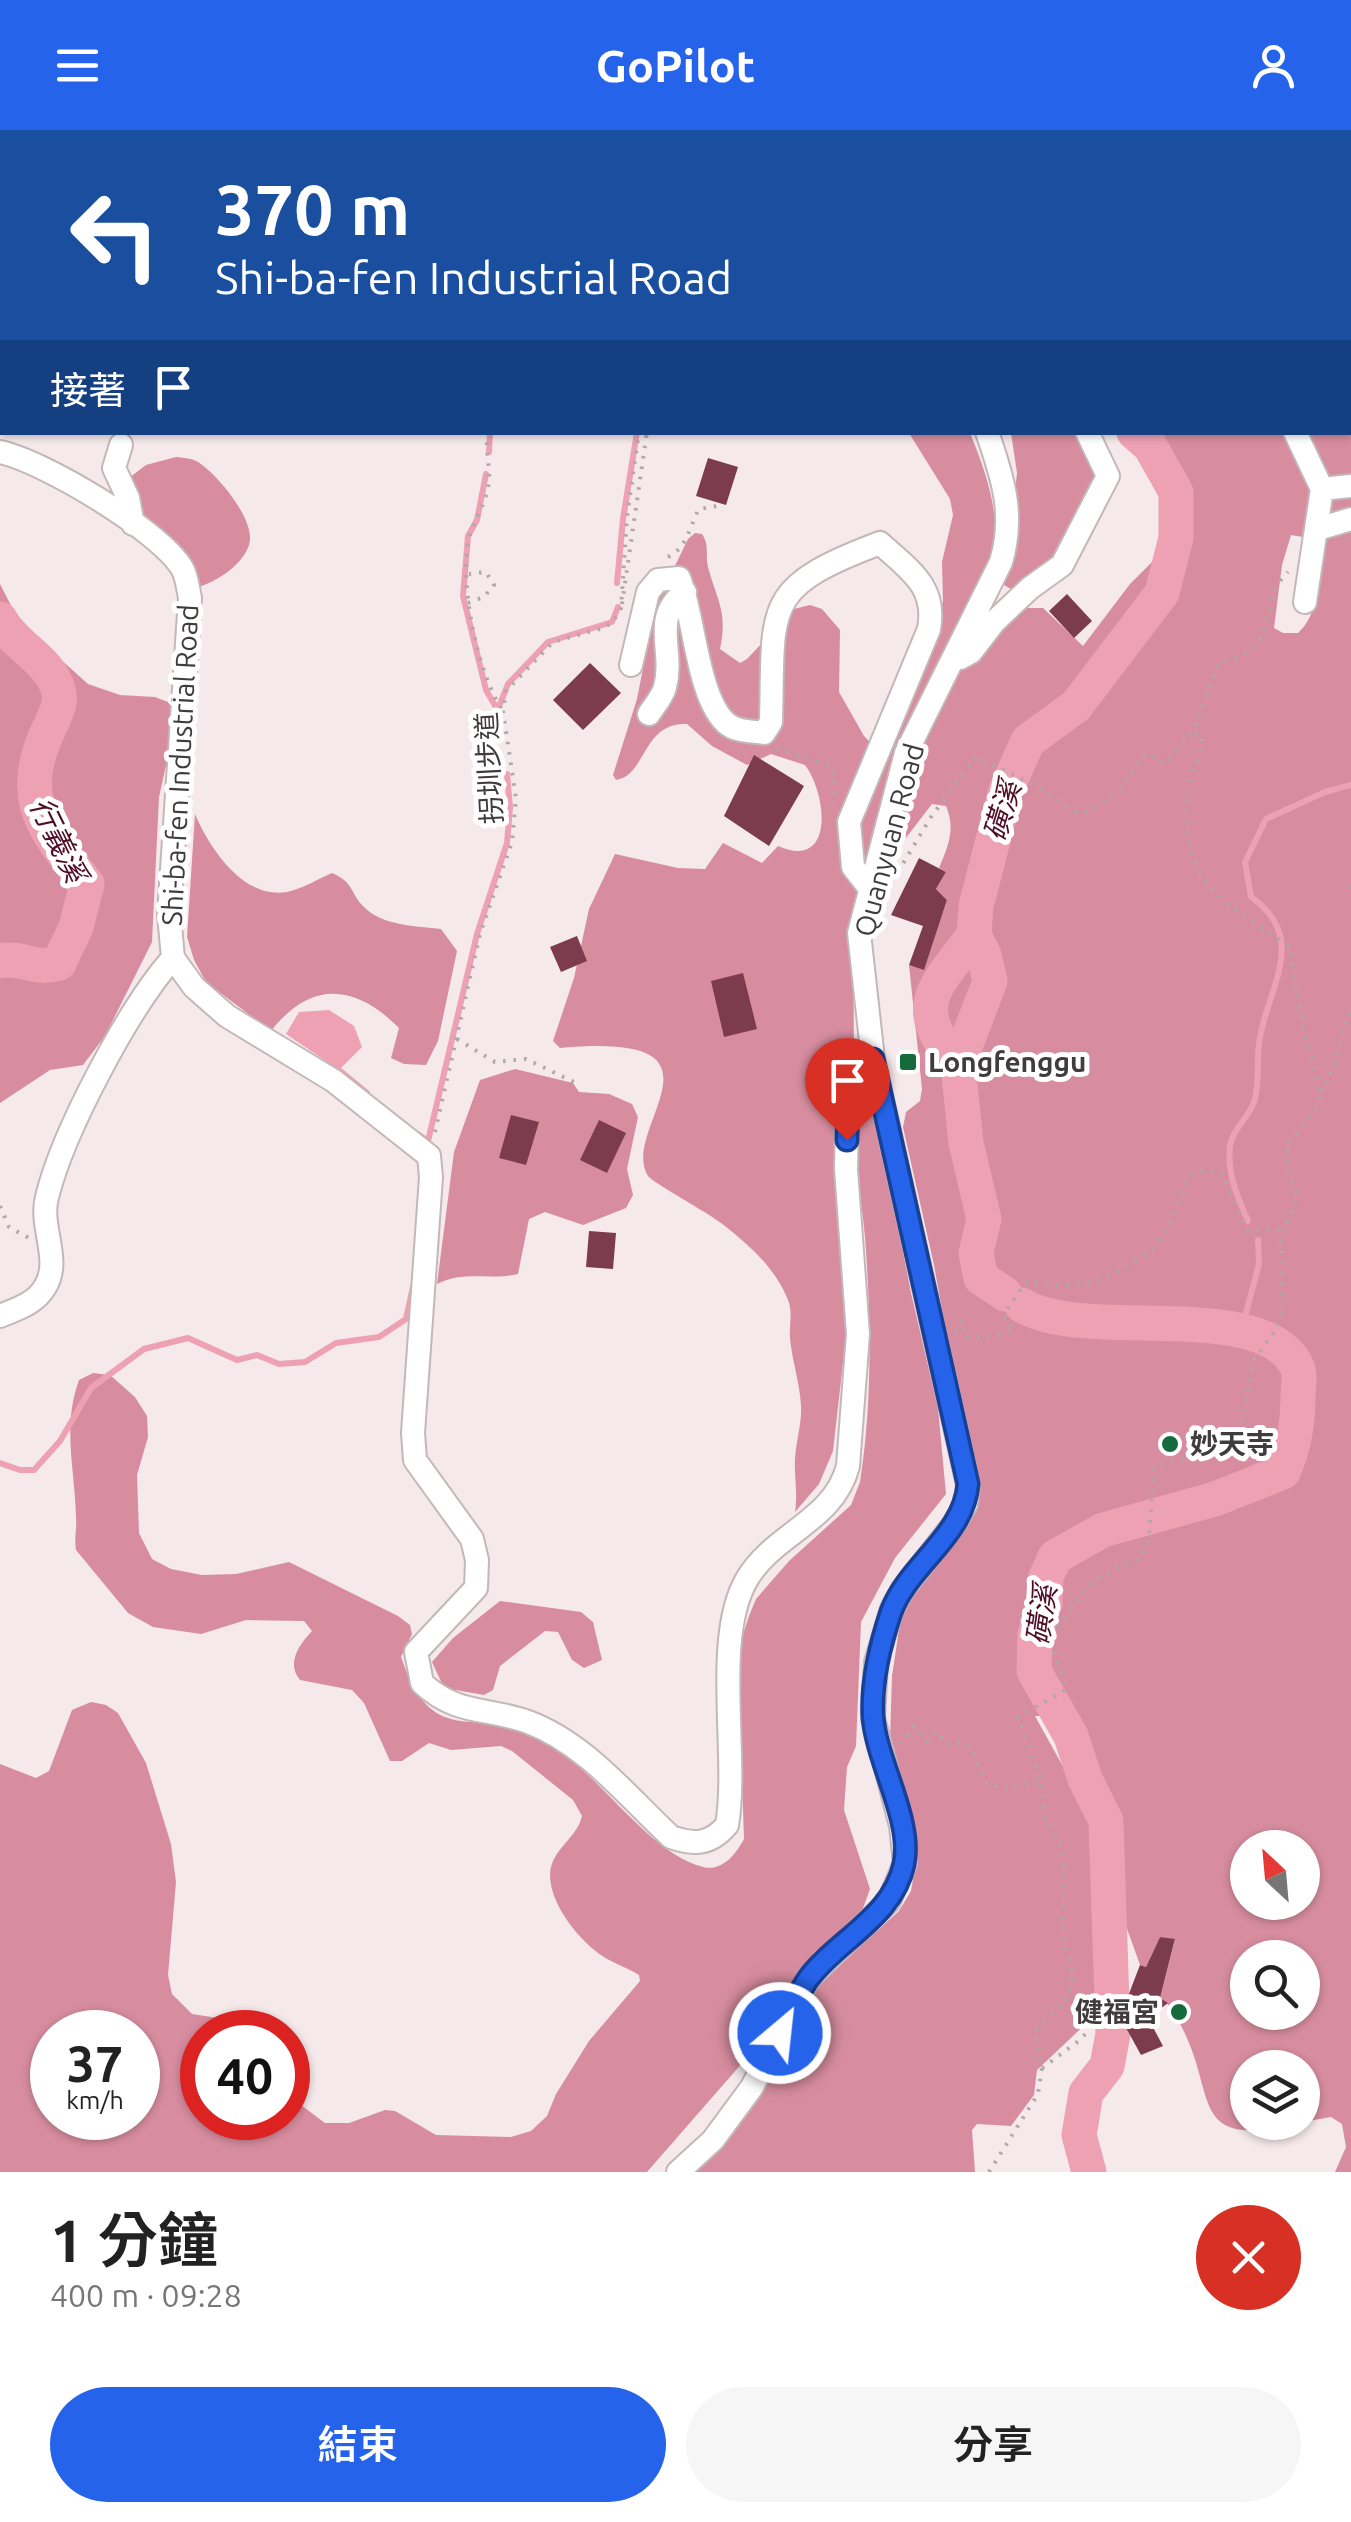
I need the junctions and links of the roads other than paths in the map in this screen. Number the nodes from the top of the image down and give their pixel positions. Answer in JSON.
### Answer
{"nodes":[{"id":1,"x":988,"y":435,"type":"edge"},
{"id":2,"x":1088,"y":435,"type":"edge"},
{"id":3,"x":1296,"y":435,"type":"edge"},
{"id":4,"x":122,"y":445,"type":"dead end"},
{"id":5,"x":0,"y":452,"type":"edge"},
{"id":6,"x":1351,"y":486,"type":"edge"},
{"id":7,"x":1322,"y":489,"type":"junction"},
{"id":8,"x":1351,"y":518,"type":"edge"},
{"id":9,"x":133,"y":524,"type":"junction"},
{"id":10,"x":1316,"y":540,"type":"junction"},
{"id":11,"x":685,"y":592,"type":"junction"},
{"id":12,"x":1305,"y":602,"type":"dead end"},
{"id":13,"x":952,"y":662,"type":"junction"},
{"id":14,"x":631,"y":665,"type":"dead end"},
{"id":15,"x":649,"y":714,"type":"dead end"},
{"id":16,"x":872,"y":890,"type":"junction"},
{"id":17,"x":173,"y":958,"type":"junction"},
{"id":18,"x":873,"y":1059,"type":"junction"},
{"id":19,"x":0,"y":1316,"type":"edge"},
{"id":20,"x":678,"y":2172,"type":"edge"}],
"edges":[{"from":1,"to":13,"type":"street","name":"Quanyuan Road"},
{"from":2,"to":13,"type":"street"},
{"from":3,"to":7,"type":"street"},
{"from":4,"to":9,"type":"street"},
{"from":5,"to":9,"type":"street","name":"Shi-ba-fen Industrial Road"},
{"from":6,"to":7,"type":"street"},
{"from":7,"to":10,"type":"street"},
{"from":8,"to":10,"type":"street"},
{"from":9,"to":17,"type":"street","name":"Shi-ba-fen Industrial Road"},
{"from":10,"to":12,"type":"street"},
{"from":11,"to":14,"type":"street"},
{"from":11,"to":15,"type":"street"},
{"from":11,"to":16,"type":"street"},
{"from":13,"to":16,"type":"street","name":"Quanyuan Road"},
{"from":16,"to":18,"type":"street","name":"Quanyuan Road"},
{"from":17,"to":18,"type":"street","name":"Shi-ba-fen Industrial Road"},
{"from":17,"to":19,"type":"street"},
{"from":18,"to":20,"type":"street","name":"Quanyuan Road"}]}
